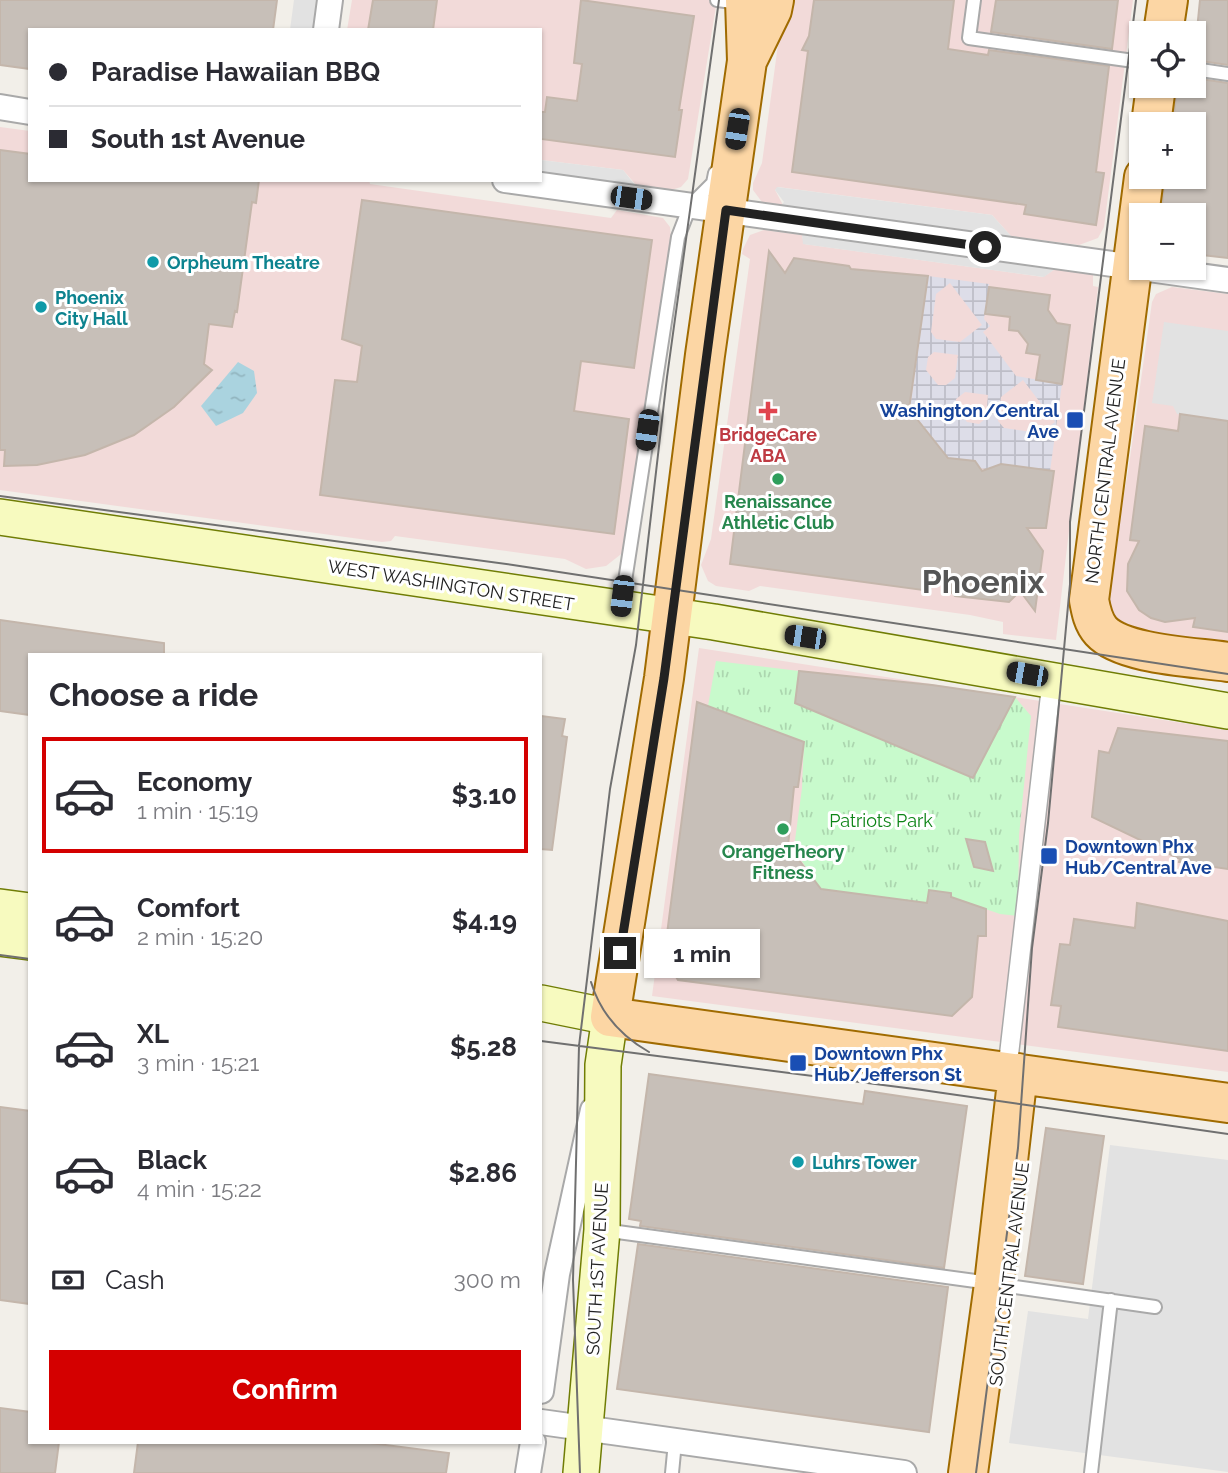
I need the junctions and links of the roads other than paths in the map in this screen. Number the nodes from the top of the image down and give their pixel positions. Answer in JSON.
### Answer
{"nodes":[{"id":1,"x":330,"y":0,"type":"edge"},
{"id":2,"x":974,"y":0,"type":"edge"},
{"id":3,"x":1168,"y":0,"type":"edge"},
{"id":4,"x":745,"y":1,"type":"edge"},
{"id":5,"x":1165,"y":21,"type":"edge"},
{"id":6,"x":326,"y":28,"type":"edge"},
{"id":7,"x":1129,"y":60,"type":"edge"},
{"id":8,"x":1206,"y":71,"type":"edge"},
{"id":9,"x":1228,"y":74,"type":"edge"},
{"id":10,"x":0,"y":107,"type":"edge"},
{"id":11,"x":28,"y":112,"type":"edge"},
{"id":12,"x":520,"y":182,"type":"edge"},
{"id":13,"x":708,"y":208,"type":"junction"},
{"id":14,"x":1129,"y":267,"type":"edge"},
{"id":15,"x":1206,"y":277,"type":"edge"},
{"id":16,"x":1130,"y":280,"type":"edge"},
{"id":17,"x":1228,"y":280,"type":"edge"},
{"id":18,"x":0,"y":517,"type":"edge"},
{"id":19,"x":621,"y":610,"type":"junction"},
{"id":20,"x":671,"y":617,"type":"junction"},
{"id":21,"x":1228,"y":662,"type":"edge"},
{"id":22,"x":1052,"y":678,"type":"junction"},
{"id":23,"x":1228,"y":711,"type":"edge"},
{"id":24,"x":0,"y":907,"type":"edge"},
{"id":25,"x":28,"y":911,"type":"edge"},
{"id":26,"x":0,"y":938,"type":"edge"},
{"id":27,"x":28,"y":942,"type":"edge"},
{"id":28,"x":542,"y":1003,"type":"edge"},
{"id":29,"x":610,"y":1017,"type":"junction"},
{"id":30,"x":603,"y":1065,"type":"junction"},
{"id":31,"x":1019,"y":1073,"type":"junction"},
{"id":32,"x":1228,"y":1103,"type":"edge"},
{"id":33,"x":602,"y":1230,"type":"junction"},
{"id":34,"x":1001,"y":1285,"type":"junction"},
{"id":35,"x":1111,"y":1300,"type":"junction"},
{"id":36,"x":1155,"y":1307,"type":"dead end"},
{"id":37,"x":542,"y":1383,"type":"edge"},
{"id":38,"x":542,"y":1422,"type":"edge"},
{"id":39,"x":584,"y":1429,"type":"junction"},
{"id":40,"x":676,"y":1442,"type":"junction"},
{"id":41,"x":533,"y":1444,"type":"edge"},
{"id":42,"x":528,"y":1473,"type":"edge"},
{"id":43,"x":581,"y":1473,"type":"edge"},
{"id":44,"x":672,"y":1473,"type":"edge"},
{"id":45,"x":904,"y":1473,"type":"edge"},
{"id":46,"x":968,"y":1473,"type":"edge"},
{"id":47,"x":984,"y":1473,"type":"edge"},
{"id":48,"x":1091,"y":1473,"type":"edge"}],
"edges":[{"from":1,"to":6,"type":"street"},
{"from":2,"to":7,"type":"lane"},
{"from":3,"to":5,"type":"main road"},
{"from":4,"to":13,"type":"main road","name":"SOUTH 1ST AVENUE"},
{"from":8,"to":9,"type":"lane"},
{"from":10,"to":11,"type":"street"},
{"from":12,"to":13,"type":"street"},
{"from":13,"to":14,"type":"street"},
{"from":13,"to":19,"type":"lane"},
{"from":13,"to":20,"type":"main road","name":"SOUTH 1ST AVENUE"},
{"from":15,"to":17,"type":"street"},
{"from":16,"to":21,"type":"main road","name":"NORTH CENTRAL AVENUE"},
{"from":18,"to":19,"type":"main road","name":"WEST WASHINGTON STREET"},
{"from":19,"to":20,"type":"main road","name":"WEST WASHINGTON STREET"},
{"from":20,"to":22,"type":"main road","name":"WEST WASHINGTON STREET"},
{"from":20,"to":29,"type":"main road","name":"SOUTH 1ST AVENUE"},
{"from":22,"to":23,"type":"main road","name":"WEST WASHINGTON STREET"},
{"from":22,"to":31,"type":"street"},
{"from":24,"to":25,"type":"main road"},
{"from":26,"to":27,"type":"main road"},
{"from":28,"to":29,"type":"main road"},
{"from":29,"to":30,"type":"main road","name":"SOUTH 1ST AVENUE"},
{"from":29,"to":31,"type":"main road"},
{"from":30,"to":33,"type":"main road","name":"SOUTH 1ST AVENUE"},
{"from":30,"to":37,"type":"street","name":"SOUTH 1ST AVENUE"},
{"from":31,"to":32,"type":"main road"},
{"from":31,"to":34,"type":"main road"},
{"from":33,"to":34,"type":"lane"},
{"from":33,"to":39,"type":"main road","name":"SOUTH 1ST AVENUE"},
{"from":34,"to":35,"type":"lane"},
{"from":34,"to":46,"type":"main road"},
{"from":34,"to":47,"type":"main road","name":"SOUTH CENTRAL AVENUE"},
{"from":35,"to":36,"type":"lane"},
{"from":35,"to":48,"type":"lane"},
{"from":38,"to":39,"type":"street"},
{"from":39,"to":40,"type":"street"},
{"from":39,"to":43,"type":"main road","name":"SOUTH 1ST AVENUE"},
{"from":40,"to":44,"type":"lane"},
{"from":40,"to":45,"type":"street"},
{"from":41,"to":42,"type":"street"}]}
